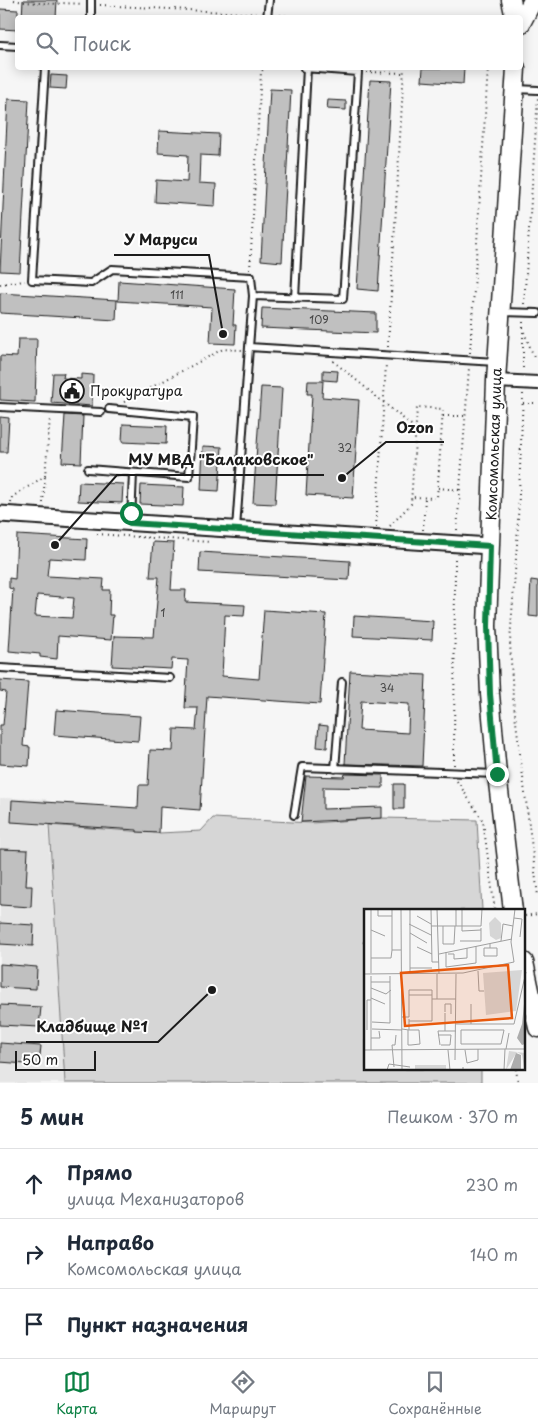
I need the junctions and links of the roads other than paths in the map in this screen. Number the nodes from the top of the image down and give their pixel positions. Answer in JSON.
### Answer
{"nodes":[{"id":1,"x":269,"y":0,"type":"edge"},
{"id":2,"x":511,"y":0,"type":"edge"},
{"id":3,"x":530,"y":1,"type":"edge"},
{"id":4,"x":91,"y":2,"type":"edge"},
{"id":5,"x":91,"y":15,"type":"edge"},
{"id":6,"x":268,"y":15,"type":"edge"},
{"id":7,"x":514,"y":15,"type":"edge"},
{"id":8,"x":523,"y":18,"type":"edge"},
{"id":9,"x":0,"y":45,"type":"edge"},
{"id":10,"x":15,"y":46,"type":"edge"},
{"id":11,"x":46,"y":70,"type":"edge"},
{"id":12,"x":306,"y":70,"type":"edge"},
{"id":13,"x":332,"y":70,"type":"edge"},
{"id":14,"x":516,"y":70,"type":"edge"},
{"id":15,"x":515,"y":89,"type":"junction"},
{"id":16,"x":538,"y":90,"type":"edge"},
{"id":17,"x":253,"y":296,"type":"junction"},
{"id":18,"x":295,"y":298,"type":"junction"},
{"id":19,"x":501,"y":312,"type":"junction"},
{"id":20,"x":538,"y":313,"type":"edge"},
{"id":21,"x":249,"y":349,"type":"junction"},
{"id":22,"x":497,"y":362,"type":"junction"},
{"id":23,"x":496,"y":381,"type":"junction"},
{"id":24,"x":538,"y":383,"type":"edge"},
{"id":25,"x":0,"y":407,"type":"edge"},
{"id":26,"x":110,"y":409,"type":"road end"},
{"id":27,"x":101,"y":412,"type":"dead end"},
{"id":28,"x":88,"y":469,"type":"dead end"},
{"id":29,"x":133,"y":473,"type":"junction"},
{"id":30,"x":5,"y":510,"type":"edge"},
{"id":31,"x":130,"y":523,"type":"junction"},
{"id":32,"x":236,"y":530,"type":"junction"},
{"id":33,"x":490,"y":546,"type":"junction"},
{"id":34,"x":0,"y":668,"type":"edge"},
{"id":35,"x":170,"y":678,"type":"dead end"},
{"id":36,"x":342,"y":682,"type":"dead end"},
{"id":37,"x":335,"y":769,"type":"junction"},
{"id":38,"x":497,"y":774,"type":"junction"},
{"id":39,"x":294,"y":815,"type":"dead end"},
{"id":40,"x":513,"y":909,"type":"edge"},
{"id":41,"x":526,"y":971,"type":"edge"},
{"id":42,"x":538,"y":1028,"type":"edge"}],
"edges":[{"from":1,"to":6,"type":"lane"},
{"from":2,"to":7,"type":"main road"},
{"from":3,"to":8,"type":"main road"},
{"from":4,"to":5,"type":"lane"},
{"from":9,"to":10,"type":"lane"},
{"from":11,"to":17,"type":"lane"},
{"from":12,"to":18,"type":"lane"},
{"from":13,"to":18,"type":"lane"},
{"from":14,"to":15,"type":"main road","name":"Комсомольская улица"},
{"from":15,"to":16,"type":"lane"},
{"from":15,"to":19,"type":"main road","name":"Комсомольская улица"},
{"from":17,"to":18,"type":"lane"},
{"from":17,"to":21,"type":"lane"},
{"from":19,"to":20,"type":"lane"},
{"from":19,"to":22,"type":"main road","name":"Комсомольская улица"},
{"from":21,"to":22,"type":"lane"},
{"from":21,"to":32,"type":"lane"},
{"from":22,"to":23,"type":"main road","name":"Комсомольская улица"},
{"from":23,"to":24,"type":"street"},
{"from":23,"to":33,"type":"main road","name":"Комсомольская улица"},
{"from":25,"to":27,"type":"lane"},
{"from":26,"to":29,"type":"lane"},
{"from":28,"to":29,"type":"lane"},
{"from":29,"to":31,"type":"lane"},
{"from":30,"to":31,"type":"street"},
{"from":31,"to":32,"type":"street"},
{"from":32,"to":33,"type":"street"},
{"from":33,"to":38,"type":"main road","name":"Комсомольская улица"},
{"from":34,"to":35,"type":"lane"},
{"from":36,"to":37,"type":"lane"},
{"from":37,"to":38,"type":"lane"},
{"from":37,"to":39,"type":"lane"},
{"from":38,"to":40,"type":"main road","name":"Комсомольская улица"},
{"from":41,"to":42,"type":"main road"}]}
